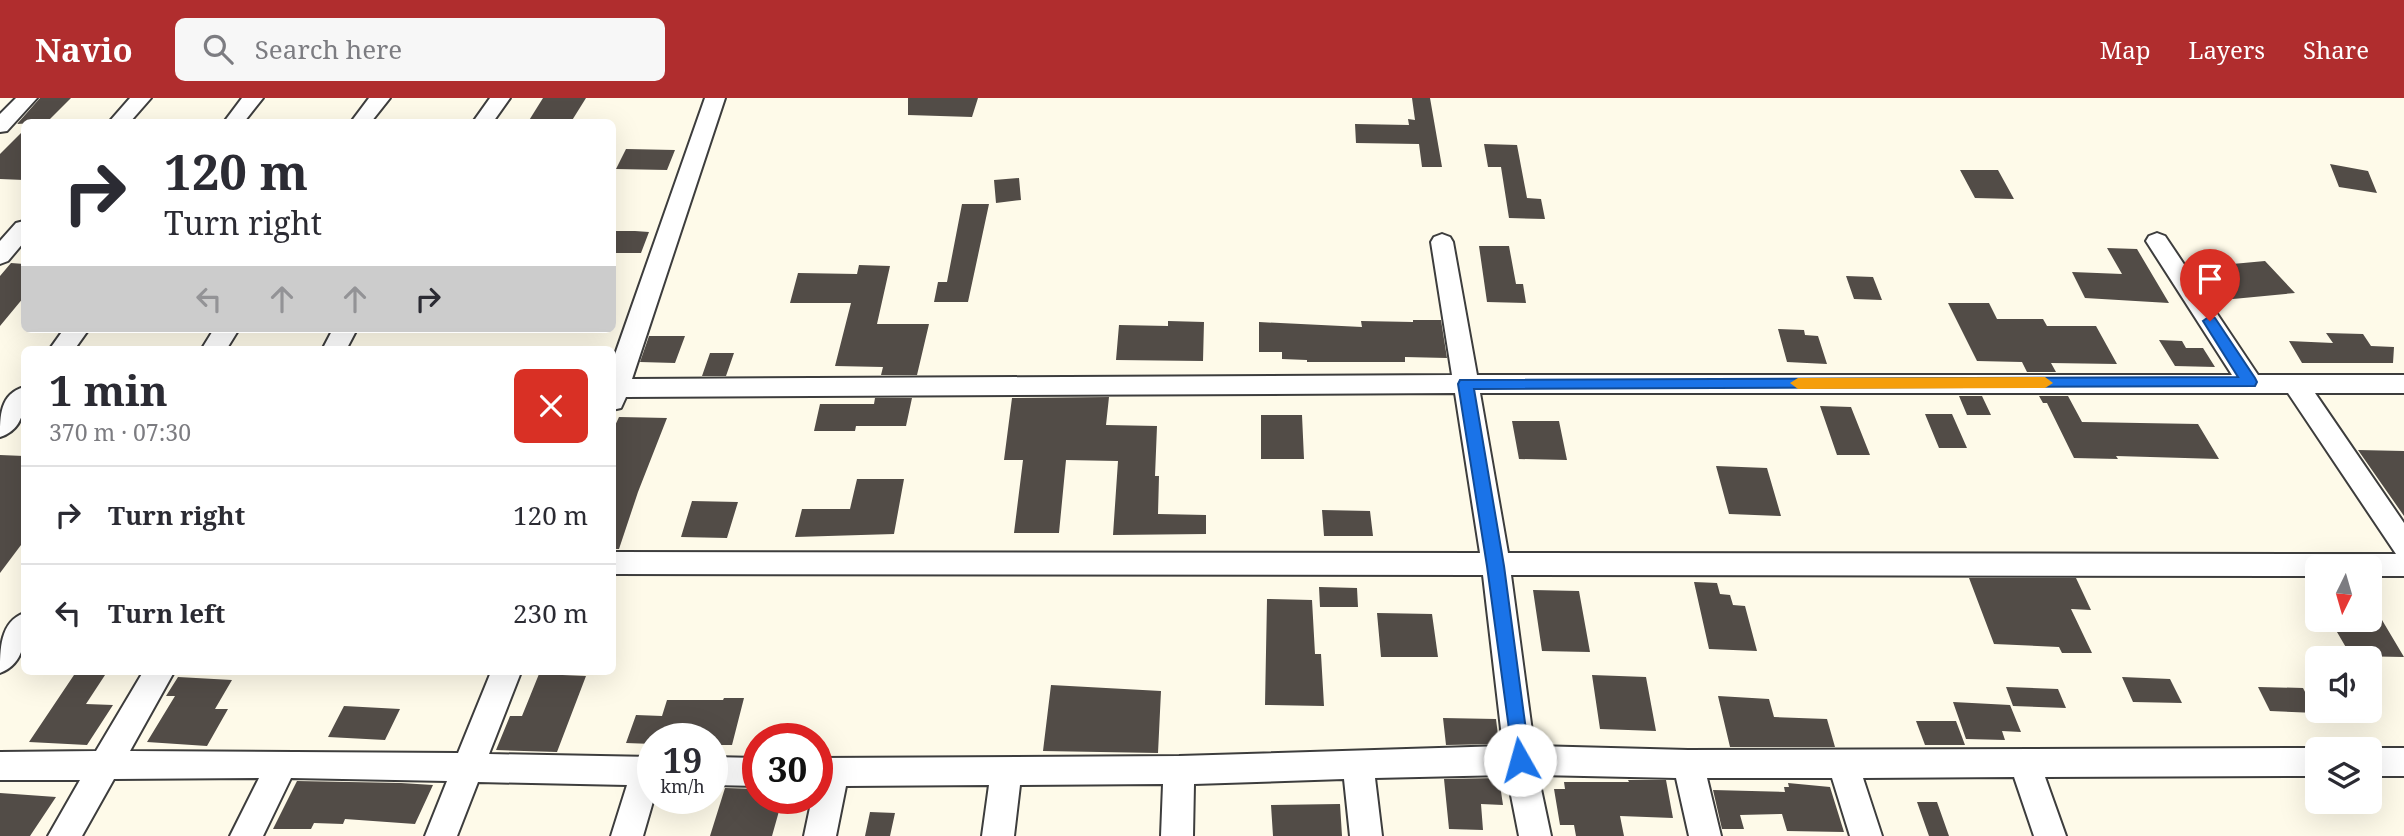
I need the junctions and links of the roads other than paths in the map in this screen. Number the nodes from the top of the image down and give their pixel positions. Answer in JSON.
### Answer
{"nodes":[{"id":1,"x":27,"y":98,"type":"edge"},
{"id":2,"x":141,"y":98,"type":"edge"},
{"id":3,"x":253,"y":98,"type":"edge"},
{"id":4,"x":380,"y":98,"type":"edge"},
{"id":5,"x":500,"y":98,"type":"edge"},
{"id":6,"x":715,"y":98,"type":"edge"},
{"id":7,"x":123,"y":119,"type":"edge"},
{"id":8,"x":236,"y":119,"type":"edge"},
{"id":9,"x":363,"y":119,"type":"edge"},
{"id":10,"x":485,"y":119,"type":"edge"},
{"id":11,"x":0,"y":126,"type":"edge"},
{"id":12,"x":21,"y":232,"type":"edge"},
{"id":13,"x":2157,"y":241,"type":"dead end"},
{"id":14,"x":1442,"y":242,"type":"dead end"},
{"id":15,"x":0,"y":256,"type":"edge"},
{"id":16,"x":2250,"y":382,"type":"junction"},
{"id":17,"x":1465,"y":384,"type":"junction"},
{"id":18,"x":2295,"y":384,"type":"junction"},
{"id":19,"x":2404,"y":384,"type":"edge"},
{"id":20,"x":616,"y":392,"type":"edge"},
{"id":21,"x":616,"y":395,"type":"edge"},
{"id":22,"x":21,"y":400,"type":"edge"},
{"id":23,"x":0,"y":427,"type":"edge"},
{"id":24,"x":2404,"y":545,"type":"edge"},
{"id":25,"x":616,"y":563,"type":"edge"},
{"id":26,"x":2404,"y":565,"type":"edge"},
{"id":27,"x":1496,"y":566,"type":"junction"},
{"id":28,"x":21,"y":629,"type":"edge"},
{"id":29,"x":0,"y":660,"type":"edge"},
{"id":30,"x":157,"y":675,"type":"edge"},
{"id":31,"x":505,"y":675,"type":"edge"},
{"id":32,"x":1520,"y":760,"type":"junction"},
{"id":33,"x":2305,"y":762,"type":"edge"},
{"id":34,"x":2382,"y":762,"type":"edge"},
{"id":35,"x":2404,"y":762,"type":"edge"},
{"id":36,"x":104,"y":764,"type":"junction"},
{"id":37,"x":282,"y":764,"type":"junction"},
{"id":38,"x":1358,"y":764,"type":"junction"},
{"id":39,"x":1688,"y":764,"type":"junction"},
{"id":40,"x":2025,"y":764,"type":"junction"},
{"id":41,"x":1843,"y":765,"type":"junction"},
{"id":42,"x":0,"y":766,"type":"edge"},
{"id":43,"x":466,"y":768,"type":"junction"},
{"id":44,"x":1179,"y":770,"type":"junction"},
{"id":45,"x":637,"y":771,"type":"edge"},
{"id":46,"x":833,"y":772,"type":"edge"},
{"id":47,"x":1006,"y":772,"type":"junction"},
{"id":48,"x":637,"y":808,"type":"edge"},
{"id":49,"x":822,"y":814,"type":"edge"},
{"id":50,"x":64,"y":836,"type":"edge"},
{"id":51,"x":246,"y":836,"type":"edge"},
{"id":52,"x":441,"y":836,"type":"edge"},
{"id":53,"x":627,"y":836,"type":"edge"},
{"id":54,"x":820,"y":836,"type":"edge"},
{"id":55,"x":998,"y":836,"type":"edge"},
{"id":56,"x":1177,"y":836,"type":"edge"},
{"id":57,"x":1366,"y":836,"type":"edge"},
{"id":58,"x":1535,"y":836,"type":"edge"},
{"id":59,"x":1706,"y":836,"type":"edge"},
{"id":60,"x":1866,"y":836,"type":"edge"},
{"id":61,"x":2050,"y":836,"type":"edge"}],
"edges":[{"from":1,"to":11,"type":"street"},
{"from":2,"to":7,"type":"street"},
{"from":3,"to":8,"type":"street"},
{"from":4,"to":9,"type":"street"},
{"from":5,"to":10,"type":"street"},
{"from":6,"to":20,"type":"street"},
{"from":12,"to":15,"type":"street"},
{"from":13,"to":16,"type":"street"},
{"from":14,"to":17,"type":"street"},
{"from":16,"to":17,"type":"street"},
{"from":16,"to":18,"type":"street"},
{"from":17,"to":21,"type":"street"},
{"from":17,"to":27,"type":"street"},
{"from":18,"to":19,"type":"street"},
{"from":18,"to":24,"type":"street"},
{"from":22,"to":23,"type":"street"},
{"from":25,"to":27,"type":"street"},
{"from":26,"to":27,"type":"street"},
{"from":27,"to":32,"type":"street"},
{"from":28,"to":29,"type":"street"},
{"from":30,"to":36,"type":"street"},
{"from":31,"to":43,"type":"street"},
{"from":32,"to":38,"type":"street"},
{"from":32,"to":39,"type":"street"},
{"from":32,"to":58,"type":"street"},
{"from":33,"to":40,"type":"street"},
{"from":34,"to":35,"type":"street"},
{"from":36,"to":37,"type":"street"},
{"from":36,"to":42,"type":"street"},
{"from":36,"to":50,"type":"street"},
{"from":37,"to":43,"type":"street"},
{"from":37,"to":51,"type":"street"},
{"from":38,"to":44,"type":"street"},
{"from":38,"to":57,"type":"street"},
{"from":39,"to":41,"type":"street"},
{"from":39,"to":59,"type":"street"},
{"from":40,"to":41,"type":"street"},
{"from":40,"to":61,"type":"street"},
{"from":41,"to":60,"type":"street"},
{"from":43,"to":45,"type":"street"},
{"from":43,"to":52,"type":"street"},
{"from":44,"to":47,"type":"street"},
{"from":44,"to":56,"type":"street"},
{"from":46,"to":47,"type":"street"},
{"from":47,"to":55,"type":"street"},
{"from":48,"to":53,"type":"street"},
{"from":49,"to":54,"type":"street"}]}
